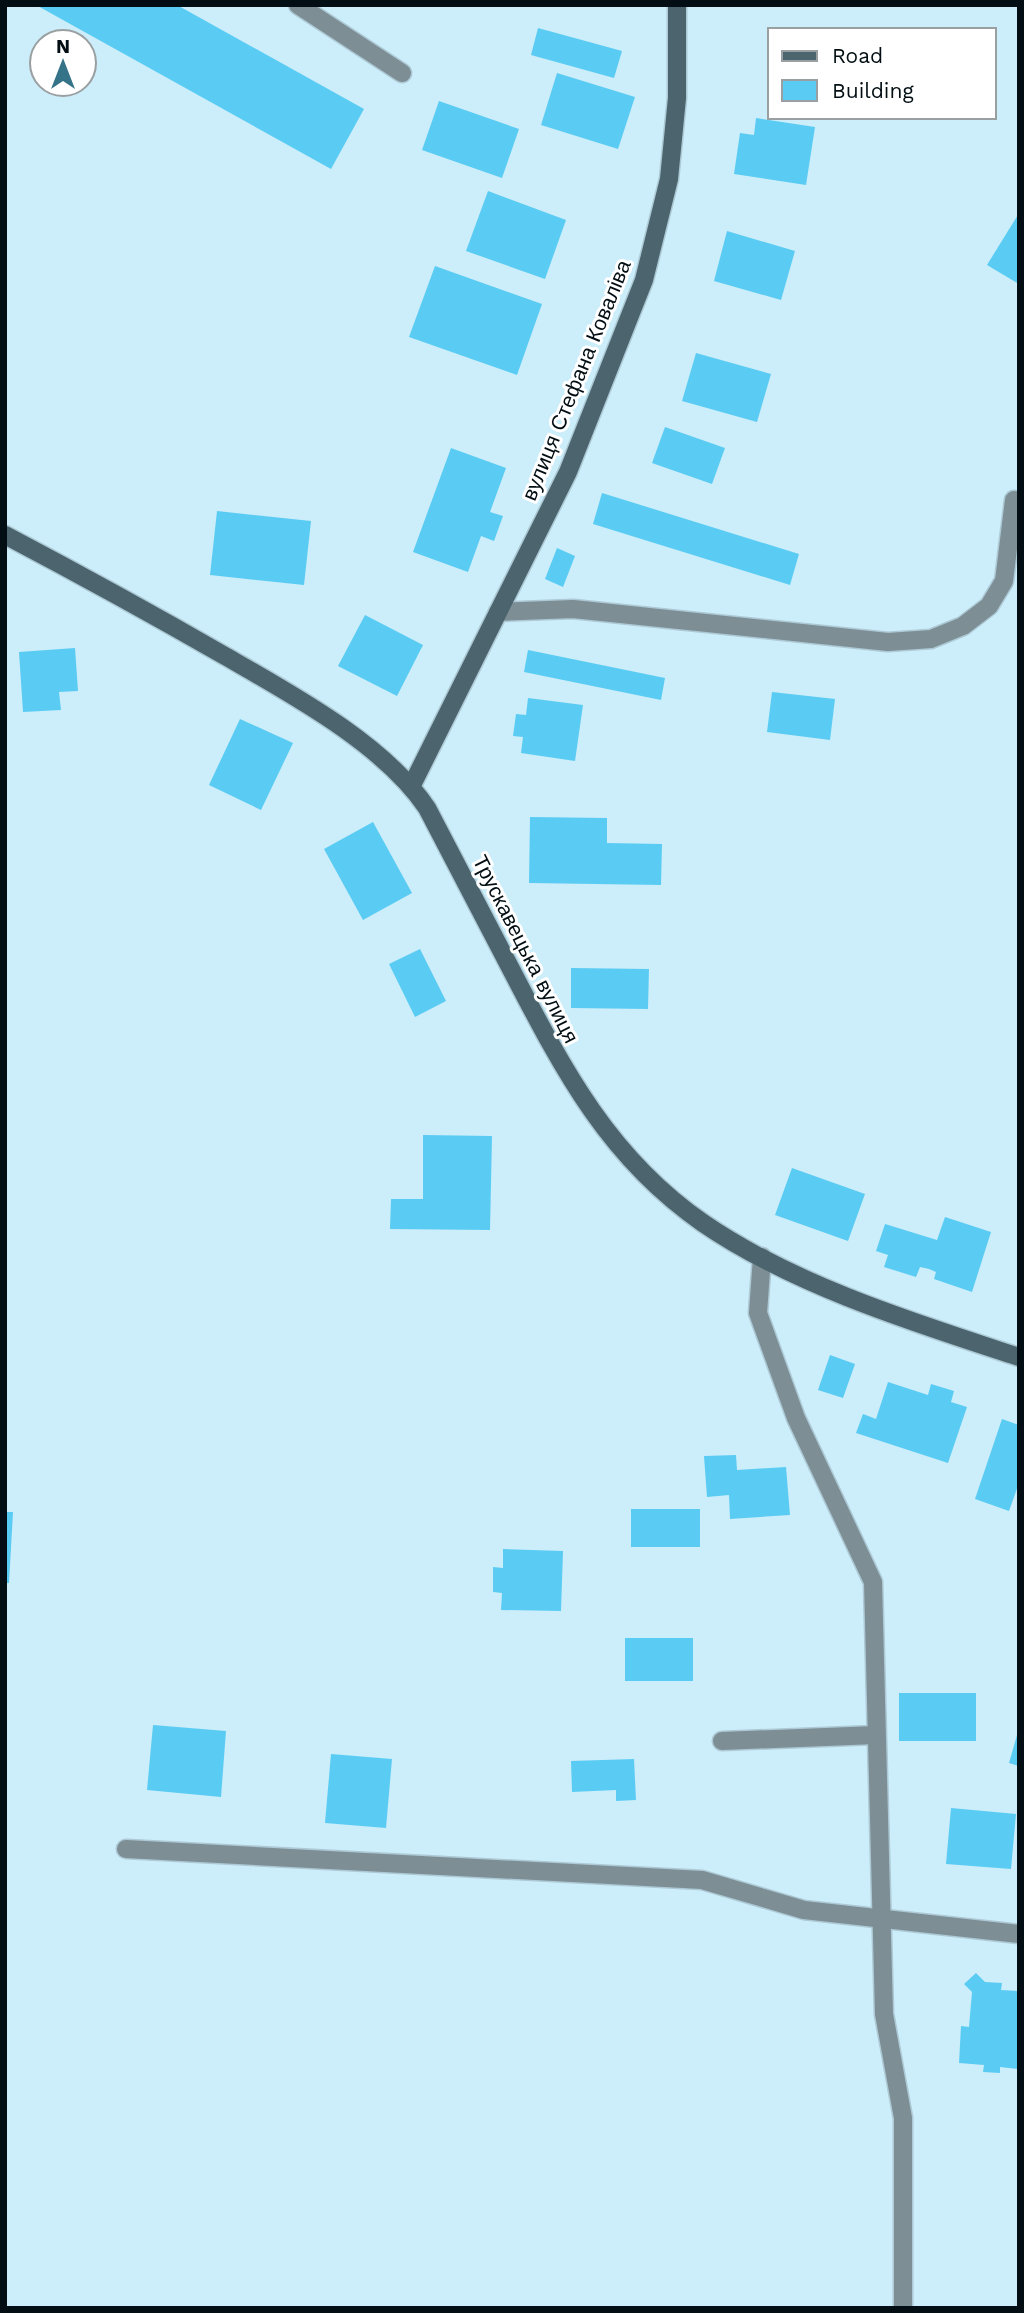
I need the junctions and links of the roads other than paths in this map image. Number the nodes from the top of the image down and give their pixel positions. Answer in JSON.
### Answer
{"nodes":[{"id":1,"x":298,"y":5,"type":"edge"},
{"id":2,"x":677,"y":5,"type":"edge"},
{"id":3,"x":402,"y":73,"type":"dead end"},
{"id":4,"x":1014,"y":500,"type":"dead end"},
{"id":5,"x":5,"y":536,"type":"edge"},
{"id":6,"x":498,"y":612,"type":"junction"},
{"id":7,"x":412,"y":785,"type":"junction"},
{"id":8,"x":762,"y":1257,"type":"junction"},
{"id":9,"x":1019,"y":1357,"type":"edge"},
{"id":10,"x":876,"y":1735,"type":"junction"},
{"id":11,"x":722,"y":1741,"type":"dead end"},
{"id":12,"x":126,"y":1849,"type":"dead end"},
{"id":13,"x":880,"y":1917,"type":"junction"},
{"id":14,"x":1019,"y":1934,"type":"edge"},
{"id":15,"x":902,"y":2308,"type":"edge"}],
"edges":[{"from":1,"to":3,"type":"street"},
{"from":2,"to":6,"type":"main road","name":"вулиця Стефана Коваліва"},
{"from":4,"to":6,"type":"street"},
{"from":5,"to":7,"type":"main road","name":"Трускавецька вулиця"},
{"from":6,"to":7,"type":"main road","name":"вулиця Стефана Коваліва"},
{"from":7,"to":8,"type":"main road","name":"Трускавецька вулиця"},
{"from":8,"to":9,"type":"main road","name":"Трускавецька вулиця"},
{"from":8,"to":10,"type":"street"},
{"from":10,"to":11,"type":"street"},
{"from":10,"to":13,"type":"street"},
{"from":12,"to":13,"type":"street"},
{"from":13,"to":14,"type":"street"},
{"from":13,"to":15,"type":"street"}]}
